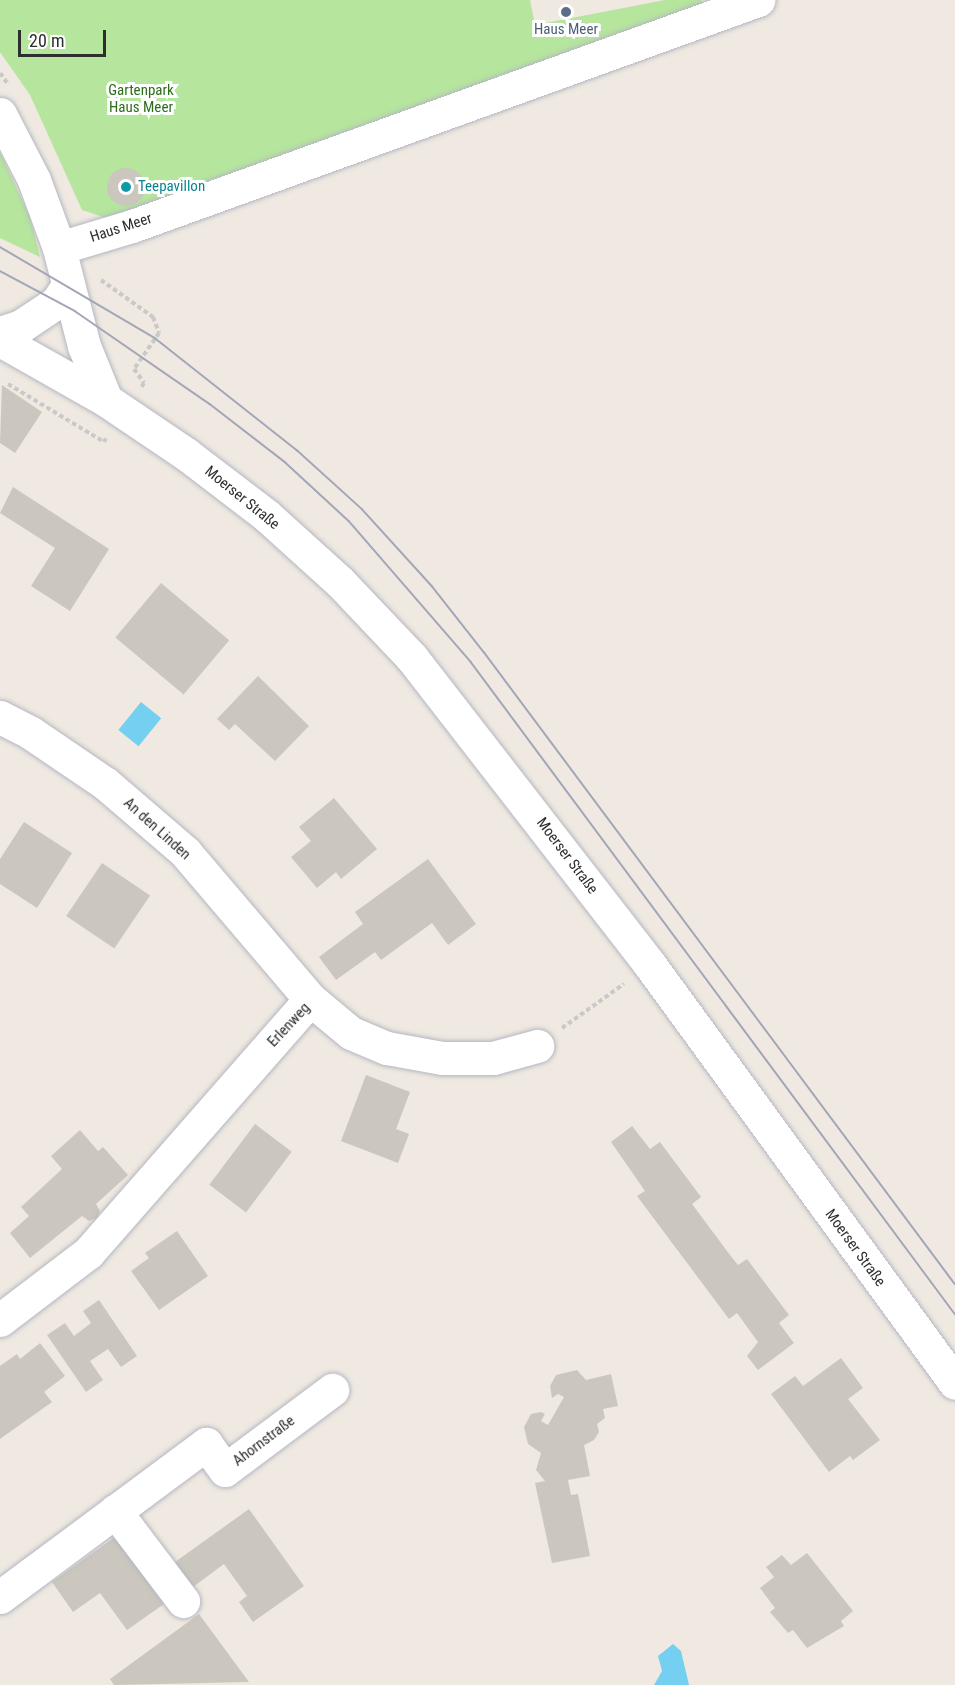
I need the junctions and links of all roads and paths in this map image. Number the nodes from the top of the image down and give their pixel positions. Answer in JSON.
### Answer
{"nodes":[{"id":1,"x":758,"y":0,"type":"edge"},
{"id":2,"x":0,"y":114,"type":"edge"},
{"id":3,"x":71,"y":244,"type":"junction"},
{"id":4,"x":68,"y":285,"type":"junction"},
{"id":5,"x":0,"y":333,"type":"edge"},
{"id":6,"x":0,"y":340,"type":"edge"},
{"id":7,"x":0,"y":379,"type":"edge"},
{"id":8,"x":115,"y":406,"type":"junction"},
{"id":9,"x":104,"y":442,"type":"dead end"},
{"id":10,"x":0,"y":717,"type":"edge"},
{"id":11,"x":650,"y":965,"type":"junction"},
{"id":12,"x":310,"y":999,"type":"junction"},
{"id":13,"x":537,"y":1046,"type":"joint"},
{"id":14,"x":0,"y":1320,"type":"edge"},
{"id":15,"x":955,"y":1383,"type":"edge"},
{"id":16,"x":332,"y":1390,"type":"dead end"},
{"id":17,"x":116,"y":1511,"type":"junction"},
{"id":18,"x":0,"y":1597,"type":"edge"},
{"id":19,"x":183,"y":1601,"type":"dead end"}],
"edges":[{"from":1,"to":3,"type":"street","name":"Haus Meer"},
{"from":2,"to":3,"type":"street"},
{"from":3,"to":4,"type":"street"},
{"from":3,"to":8,"type":"path"},
{"from":4,"to":5,"type":"street"},
{"from":4,"to":8,"type":"street"},
{"from":6,"to":8,"type":"street","name":"Moerser Straße"},
{"from":7,"to":9,"type":"path"},
{"from":8,"to":11,"type":"street","name":"Moerser Straße"},
{"from":10,"to":12,"type":"street","name":"An den Linden"},
{"from":11,"to":13,"type":"path"},
{"from":11,"to":15,"type":"street","name":"Moerser Straße"},
{"from":12,"to":13,"type":"street","name":"Erlenweg"},
{"from":12,"to":14,"type":"street","name":"Erlenweg"},
{"from":16,"to":17,"type":"street","name":"Ahornstraße"},
{"from":17,"to":18,"type":"street","name":"Ahornstraße"},
{"from":17,"to":19,"type":"street"}]}
